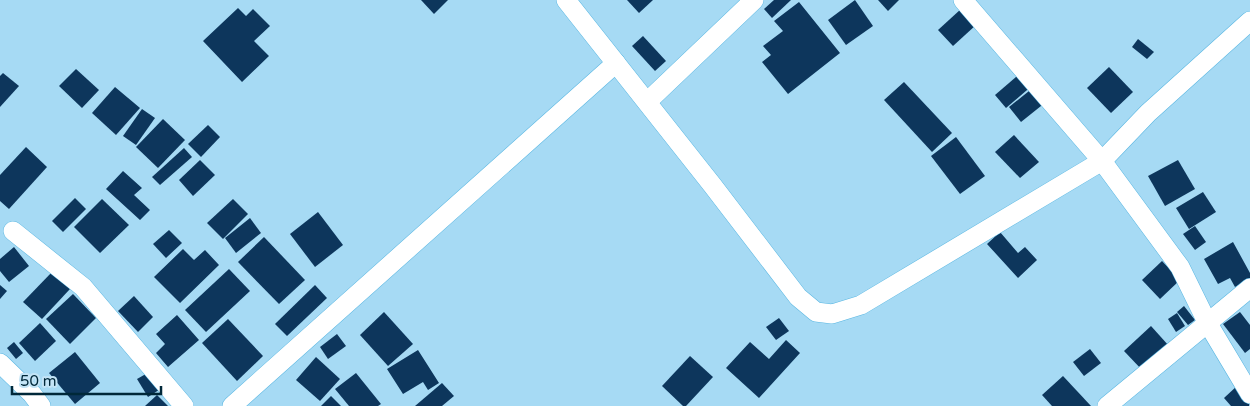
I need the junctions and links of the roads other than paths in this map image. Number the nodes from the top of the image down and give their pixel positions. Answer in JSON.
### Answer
{"nodes":[{"id":1,"x":566,"y":0,"type":"edge"},
{"id":2,"x":754,"y":0,"type":"edge"},
{"id":3,"x":963,"y":0,"type":"edge"},
{"id":4,"x":1250,"y":21,"type":"edge"},
{"id":5,"x":616,"y":63,"type":"junction"},
{"id":6,"x":647,"y":102,"type":"junction"},
{"id":7,"x":1102,"y":161,"type":"junction"},
{"id":8,"x":13,"y":231,"type":"dead end"},
{"id":9,"x":1250,"y":288,"type":"edge"},
{"id":10,"x":1207,"y":322,"type":"junction"},
{"id":11,"x":0,"y":363,"type":"edge"},
{"id":12,"x":1250,"y":394,"type":"edge"},
{"id":13,"x":42,"y":406,"type":"edge"},
{"id":14,"x":184,"y":406,"type":"edge"},
{"id":15,"x":232,"y":406,"type":"edge"},
{"id":16,"x":1107,"y":406,"type":"edge"}],
"edges":[{"from":1,"to":5,"type":"street"},
{"from":2,"to":6,"type":"street"},
{"from":3,"to":7,"type":"street"},
{"from":4,"to":7,"type":"street"},
{"from":5,"to":6,"type":"street"},
{"from":5,"to":15,"type":"street"},
{"from":6,"to":7,"type":"street"},
{"from":7,"to":10,"type":"street"},
{"from":8,"to":14,"type":"street"},
{"from":9,"to":10,"type":"street"},
{"from":10,"to":12,"type":"street"},
{"from":10,"to":16,"type":"street"},
{"from":11,"to":13,"type":"street"}]}
